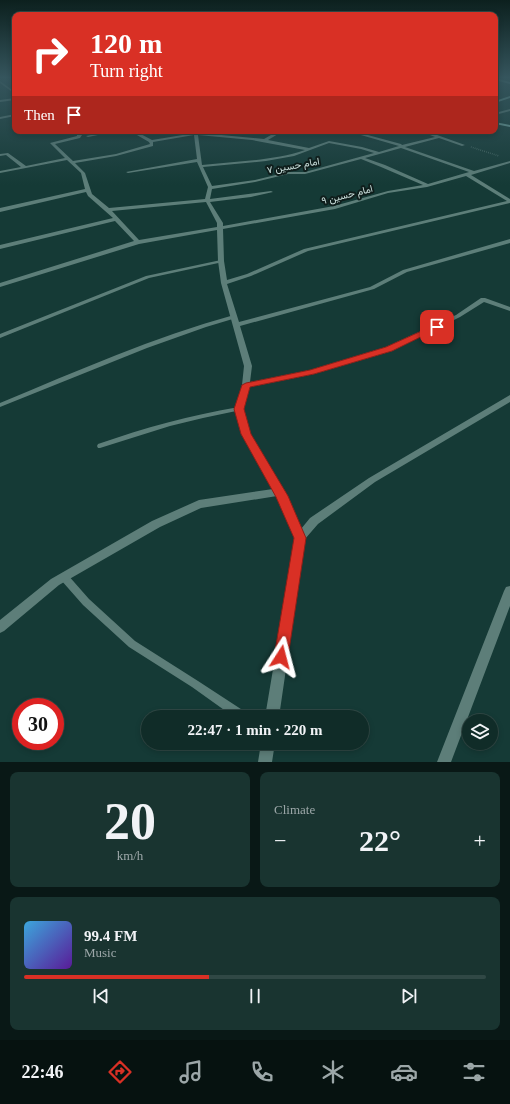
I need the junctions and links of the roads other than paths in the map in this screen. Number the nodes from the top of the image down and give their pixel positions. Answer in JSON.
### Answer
{"nodes":[{"id":1,"x":12,"y":116,"type":"edge"},
{"id":2,"x":0,"y":118,"type":"edge"},
{"id":3,"x":498,"y":126,"type":"edge"},
{"id":4,"x":510,"y":128,"type":"edge"},
{"id":5,"x":80,"y":134,"type":"edge"},
{"id":6,"x":99,"y":134,"type":"edge"},
{"id":7,"x":137,"y":134,"type":"edge"},
{"id":8,"x":187,"y":134,"type":"edge"},
{"id":9,"x":198,"y":134,"type":"edge"},
{"id":10,"x":219,"y":134,"type":"edge"},
{"id":11,"x":276,"y":134,"type":"edge"},
{"id":12,"x":360,"y":134,"type":"edge"},
{"id":13,"x":432,"y":134,"type":"edge"},
{"id":14,"x":88,"y":136,"type":"dead end"},
{"id":15,"x":438,"y":136,"type":"junction"},
{"id":16,"x":265,"y":140,"type":"junction"},
{"id":17,"x":150,"y":141,"type":"junction"},
{"id":18,"x":463,"y":145,"type":"road end"},
{"id":19,"x":401,"y":147,"type":"junction"},
{"id":20,"x":308,"y":149,"type":"junction"},
{"id":21,"x":378,"y":152,"type":"junction"},
{"id":22,"x":0,"y":155,"type":"edge"},
{"id":23,"x":361,"y":158,"type":"junction"},
{"id":24,"x":67,"y":159,"type":"junction"},
{"id":25,"x":72,"y":162,"type":"junction"},
{"id":26,"x":200,"y":163,"type":"junction"},
{"id":27,"x":509,"y":163,"type":"edge"},
{"id":28,"x":25,"y":167,"type":"junction"},
{"id":29,"x":0,"y":172,"type":"edge"},
{"id":30,"x":128,"y":172,"type":"dead end"},
{"id":31,"x":475,"y":173,"type":"junction"},
{"id":32,"x":468,"y":175,"type":"junction"},
{"id":33,"x":427,"y":186,"type":"junction"},
{"id":34,"x":210,"y":188,"type":"junction"},
{"id":35,"x":88,"y":190,"type":"junction"},
{"id":36,"x":271,"y":192,"type":"dead end"},
{"id":37,"x":207,"y":200,"type":"junction"},
{"id":38,"x":510,"y":202,"type":"edge"},
{"id":39,"x":0,"y":210,"type":"edge"},
{"id":40,"x":108,"y":210,"type":"junction"},
{"id":41,"x":116,"y":218,"type":"junction"},
{"id":42,"x":221,"y":228,"type":"junction"},
{"id":43,"x":138,"y":242,"type":"junction"},
{"id":44,"x":509,"y":242,"type":"edge"},
{"id":45,"x":0,"y":247,"type":"edge"},
{"id":46,"x":221,"y":261,"type":"junction"},
{"id":47,"x":224,"y":283,"type":"junction"},
{"id":48,"x":0,"y":285,"type":"edge"},
{"id":49,"x":510,"y":309,"type":"edge"},
{"id":50,"x":234,"y":317,"type":"junction"},
{"id":51,"x":236,"y":325,"type":"junction"},
{"id":52,"x":0,"y":336,"type":"edge"},
{"id":53,"x":246,"y":385,"type":"junction"},
{"id":54,"x":510,"y":398,"type":"edge"},
{"id":55,"x":0,"y":405,"type":"edge"},
{"id":56,"x":239,"y":409,"type":"junction"},
{"id":57,"x":100,"y":446,"type":"dead end"},
{"id":58,"x":279,"y":492,"type":"junction"},
{"id":59,"x":300,"y":538,"type":"junction"},
{"id":60,"x":64,"y":577,"type":"junction"},
{"id":61,"x":510,"y":591,"type":"edge"},
{"id":62,"x":0,"y":627,"type":"edge"},
{"id":63,"x":233,"y":710,"type":"edge"},
{"id":64,"x":273,"y":710,"type":"edge"},
{"id":65,"x":267,"y":750,"type":"edge"},
{"id":66,"x":265,"y":762,"type":"edge"},
{"id":67,"x":444,"y":762,"type":"edge"}],
"edges":[{"from":1,"to":2,"type":"street"},
{"from":3,"to":4,"type":"street"},
{"from":5,"to":24,"type":"street"},
{"from":6,"to":14,"type":"street"},
{"from":7,"to":17,"type":"street"},
{"from":8,"to":17,"type":"street"},
{"from":9,"to":26,"type":"street"},
{"from":10,"to":16,"type":"street"},
{"from":11,"to":16,"type":"street"},
{"from":12,"to":19,"type":"street"},
{"from":13,"to":15,"type":"street"},
{"from":15,"to":18,"type":"street"},
{"from":15,"to":19,"type":"street","name":"امام حسین ۷"},
{"from":16,"to":20,"type":"street"},
{"from":17,"to":25,"type":"street"},
{"from":19,"to":21,"type":"street","name":"امام حسین ۷"},
{"from":19,"to":31,"type":"street"},
{"from":20,"to":21,"type":"street"},
{"from":20,"to":26,"type":"street"},
{"from":21,"to":23,"type":"street","name":"امام حسین ۷"},
{"from":22,"to":28,"type":"street"},
{"from":23,"to":33,"type":"street"},
{"from":23,"to":34,"type":"street","name":"امام حسین ۷"},
{"from":24,"to":25,"type":"street"},
{"from":24,"to":28,"type":"street"},
{"from":25,"to":35,"type":"street"},
{"from":26,"to":30,"type":"street"},
{"from":26,"to":34,"type":"street"},
{"from":27,"to":31,"type":"street","name":"امام حسین ۹"},
{"from":28,"to":29,"type":"street"},
{"from":31,"to":32,"type":"street","name":"امام حسین ۹"},
{"from":32,"to":33,"type":"street","name":"امام حسین ۹"},
{"from":32,"to":38,"type":"street"},
{"from":33,"to":42,"type":"street","name":"امام حسین ۹"},
{"from":34,"to":37,"type":"street"},
{"from":35,"to":39,"type":"street"},
{"from":35,"to":40,"type":"street"},
{"from":36,"to":37,"type":"street"},
{"from":37,"to":40,"type":"street"},
{"from":37,"to":42,"type":"street"},
{"from":38,"to":47,"type":"street"},
{"from":40,"to":41,"type":"street"},
{"from":41,"to":43,"type":"street"},
{"from":41,"to":45,"type":"street"},
{"from":42,"to":43,"type":"street","name":"امام حسین ۹"},
{"from":42,"to":46,"type":"street"},
{"from":43,"to":48,"type":"street","name":"امام حسین ۹"},
{"from":44,"to":51,"type":"street"},
{"from":46,"to":47,"type":"street"},
{"from":46,"to":52,"type":"lane"},
{"from":47,"to":50,"type":"street"},
{"from":49,"to":53,"type":"street"},
{"from":50,"to":51,"type":"street"},
{"from":50,"to":55,"type":"lane"},
{"from":51,"to":53,"type":"street"},
{"from":53,"to":56,"type":"street"},
{"from":54,"to":59,"type":"street"},
{"from":56,"to":57,"type":"lane"},
{"from":56,"to":58,"type":"street"},
{"from":58,"to":59,"type":"street"},
{"from":58,"to":60,"type":"street"},
{"from":59,"to":64,"type":"street"},
{"from":60,"to":62,"type":"street"},
{"from":60,"to":63,"type":"lane"},
{"from":61,"to":67,"type":"street"},
{"from":65,"to":66,"type":"street"}]}
